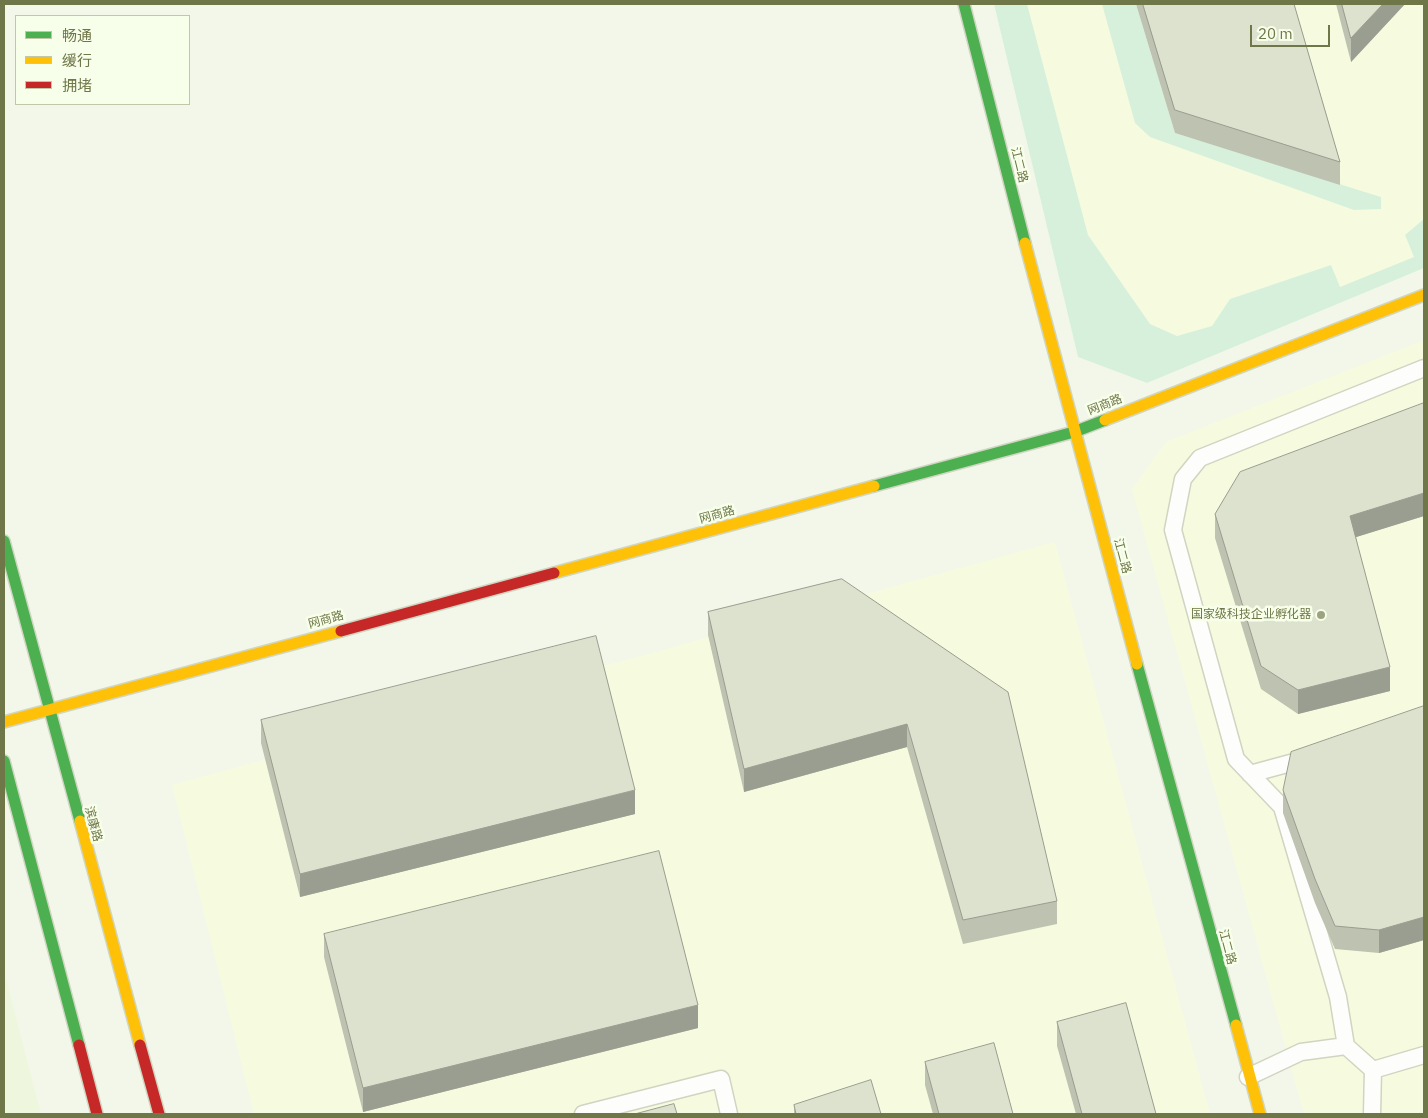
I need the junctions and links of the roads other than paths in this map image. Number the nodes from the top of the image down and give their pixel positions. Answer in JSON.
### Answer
{"nodes":[{"id":1,"x":964,"y":4,"type":"edge"},
{"id":2,"x":1424,"y":295,"type":"edge"},
{"id":3,"x":1424,"y":368,"type":"edge"},
{"id":4,"x":1074,"y":432,"type":"junction"},
{"id":5,"x":4,"y":541,"type":"edge"},
{"id":6,"x":48,"y":710,"type":"junction"},
{"id":7,"x":4,"y":722,"type":"edge"},
{"id":8,"x":1324,"y":754,"type":"edge"},
{"id":9,"x":4,"y":761,"type":"edge"},
{"id":10,"x":1250,"y":774,"type":"junction"},
{"id":11,"x":1346,"y":1046,"type":"junction"},
{"id":12,"x":1424,"y":1055,"type":"edge"},
{"id":13,"x":1373,"y":1070,"type":"junction"},
{"id":14,"x":1248,"y":1077,"type":"junction"},
{"id":15,"x":97,"y":1114,"type":"edge"},
{"id":16,"x":158,"y":1114,"type":"edge"},
{"id":17,"x":583,"y":1114,"type":"edge"},
{"id":18,"x":730,"y":1114,"type":"edge"},
{"id":19,"x":1260,"y":1114,"type":"edge"},
{"id":20,"x":1372,"y":1114,"type":"edge"}],
"edges":[{"from":1,"to":4,"type":"street","name":"江二路"},
{"from":2,"to":4,"type":"street","name":"网商路"},
{"from":3,"to":10,"type":"lane"},
{"from":4,"to":6,"type":"street","name":"网商路"},
{"from":4,"to":14,"type":"street","name":"江二路"},
{"from":5,"to":6,"type":"street","name":"滨康路"},
{"from":6,"to":7,"type":"street","name":"网商路"},
{"from":6,"to":16,"type":"street","name":"滨康路"},
{"from":8,"to":10,"type":"lane"},
{"from":9,"to":15,"type":"street"},
{"from":10,"to":11,"type":"lane"},
{"from":11,"to":13,"type":"lane"},
{"from":11,"to":14,"type":"lane"},
{"from":12,"to":13,"type":"lane"},
{"from":13,"to":20,"type":"lane"},
{"from":14,"to":19,"type":"street","name":"江二路"},
{"from":17,"to":18,"type":"lane"}]}
